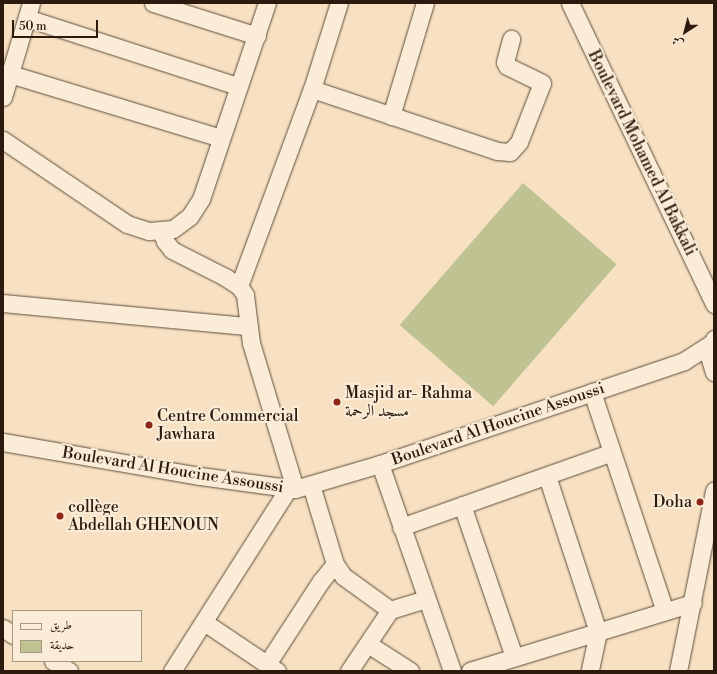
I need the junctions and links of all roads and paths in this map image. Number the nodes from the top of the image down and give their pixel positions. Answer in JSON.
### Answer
{"nodes":[{"id":1,"x":153,"y":3,"type":"edge"},
{"id":2,"x":267,"y":3,"type":"edge"},
{"id":3,"x":339,"y":3,"type":"edge"},
{"id":4,"x":424,"y":3,"type":"edge"},
{"id":5,"x":570,"y":3,"type":"edge"},
{"id":6,"x":29,"y":11,"type":"edge"},
{"id":7,"x":258,"y":36,"type":"junction"},
{"id":8,"x":511,"y":39,"type":"dead end"},
{"id":9,"x":10,"y":74,"type":"junction"},
{"id":10,"x":238,"y":86,"type":"junction"},
{"id":11,"x":312,"y":89,"type":"junction"},
{"id":12,"x":3,"y":97,"type":"edge"},
{"id":13,"x":391,"y":116,"type":"junction"},
{"id":14,"x":221,"y":138,"type":"junction"},
{"id":15,"x":3,"y":140,"type":"edge"},
{"id":16,"x":161,"y":231,"type":"junction"},
{"id":17,"x":239,"y":286,"type":"junction"},
{"id":18,"x":3,"y":303,"type":"edge"},
{"id":19,"x":714,"y":304,"type":"edge"},
{"id":20,"x":248,"y":326,"type":"junction"},
{"id":21,"x":713,"y":341,"type":"edge"},
{"id":22,"x":684,"y":361,"type":"junction"},
{"id":23,"x":713,"y":370,"type":"edge"},
{"id":24,"x":592,"y":392,"type":"junction"},
{"id":25,"x":3,"y":442,"type":"edge"},
{"id":26,"x":610,"y":453,"type":"junction"},
{"id":27,"x":380,"y":464,"type":"junction"},
{"id":28,"x":547,"y":476,"type":"junction"},
{"id":29,"x":298,"y":488,"type":"junction"},
{"id":30,"x":714,"y":491,"type":"edge"},
{"id":31,"x":462,"y":505,"type":"junction"},
{"id":32,"x":401,"y":527,"type":"junction"},
{"id":33,"x":335,"y":564,"type":"junction"},
{"id":34,"x":707,"y":573,"type":"edge"},
{"id":35,"x":426,"y":599,"type":"junction"},
{"id":36,"x":693,"y":602,"type":"junction"},
{"id":37,"x":390,"y":610,"type":"junction"},
{"id":38,"x":665,"y":611,"type":"junction"},
{"id":39,"x":204,"y":622,"type":"junction"},
{"id":40,"x":3,"y":628,"type":"edge"},
{"id":41,"x":598,"y":632,"type":"junction"},
{"id":42,"x":12,"y":634,"type":"edge"},
{"id":43,"x":368,"y":644,"type":"junction"},
{"id":44,"x":514,"y":657,"type":"junction"},
{"id":45,"x":55,"y":662,"type":"edge"},
{"id":46,"x":272,"y":668,"type":"edge"},
{"id":47,"x":69,"y":671,"type":"edge"},
{"id":48,"x":172,"y":671,"type":"edge"},
{"id":49,"x":349,"y":671,"type":"edge"},
{"id":50,"x":410,"y":671,"type":"edge"},
{"id":51,"x":452,"y":671,"type":"edge"},
{"id":52,"x":470,"y":671,"type":"edge"},
{"id":53,"x":590,"y":671,"type":"edge"},
{"id":54,"x":678,"y":671,"type":"edge"}],
"edges":[{"from":1,"to":7,"type":"street"},
{"from":2,"to":7,"type":"street"},
{"from":3,"to":11,"type":"street"},
{"from":4,"to":13,"type":"street"},
{"from":5,"to":19,"type":"street","name":"Boulevard Mohamed Al Bakkali"},
{"from":6,"to":9,"type":"street"},
{"from":6,"to":10,"type":"street"},
{"from":7,"to":10,"type":"street"},
{"from":8,"to":13,"type":"street"},
{"from":9,"to":12,"type":"street"},
{"from":9,"to":14,"type":"street"},
{"from":10,"to":14,"type":"street"},
{"from":11,"to":13,"type":"street"},
{"from":11,"to":17,"type":"street"},
{"from":14,"to":16,"type":"street"},
{"from":15,"to":16,"type":"street"},
{"from":16,"to":17,"type":"street"},
{"from":17,"to":20,"type":"street"},
{"from":18,"to":20,"type":"street"},
{"from":20,"to":29,"type":"street"},
{"from":21,"to":22,"type":"street","name":"Boulevard Al Houcine Assoussi"},
{"from":21,"to":23,"type":"street"},
{"from":22,"to":23,"type":"street"},
{"from":22,"to":24,"type":"street","name":"Boulevard Al Houcine Assoussi"},
{"from":24,"to":26,"type":"street"},
{"from":24,"to":27,"type":"street","name":"Boulevard Al Houcine Assoussi"},
{"from":25,"to":29,"type":"street","name":"Boulevard Al Houcine Assoussi"},
{"from":26,"to":28,"type":"street"},
{"from":26,"to":38,"type":"street"},
{"from":27,"to":29,"type":"street","name":"Boulevard Al Houcine Assoussi"},
{"from":27,"to":32,"type":"street"},
{"from":28,"to":31,"type":"street"},
{"from":28,"to":41,"type":"street"},
{"from":29,"to":33,"type":"street"},
{"from":29,"to":39,"type":"street"},
{"from":30,"to":34,"type":"street"},
{"from":31,"to":32,"type":"street"},
{"from":31,"to":44,"type":"street"},
{"from":32,"to":35,"type":"street"},
{"from":33,"to":37,"type":"street"},
{"from":33,"to":46,"type":"street"},
{"from":34,"to":36,"type":"street"},
{"from":35,"to":37,"type":"street"},
{"from":35,"to":51,"type":"street"},
{"from":36,"to":38,"type":"street"},
{"from":36,"to":54,"type":"street"},
{"from":37,"to":43,"type":"street"},
{"from":38,"to":41,"type":"street"},
{"from":39,"to":46,"type":"street"},
{"from":39,"to":48,"type":"street"},
{"from":40,"to":42,"type":"street"},
{"from":41,"to":44,"type":"street"},
{"from":41,"to":53,"type":"street"},
{"from":43,"to":49,"type":"street"},
{"from":43,"to":50,"type":"street"},
{"from":44,"to":52,"type":"street"},
{"from":45,"to":47,"type":"street"}]}
